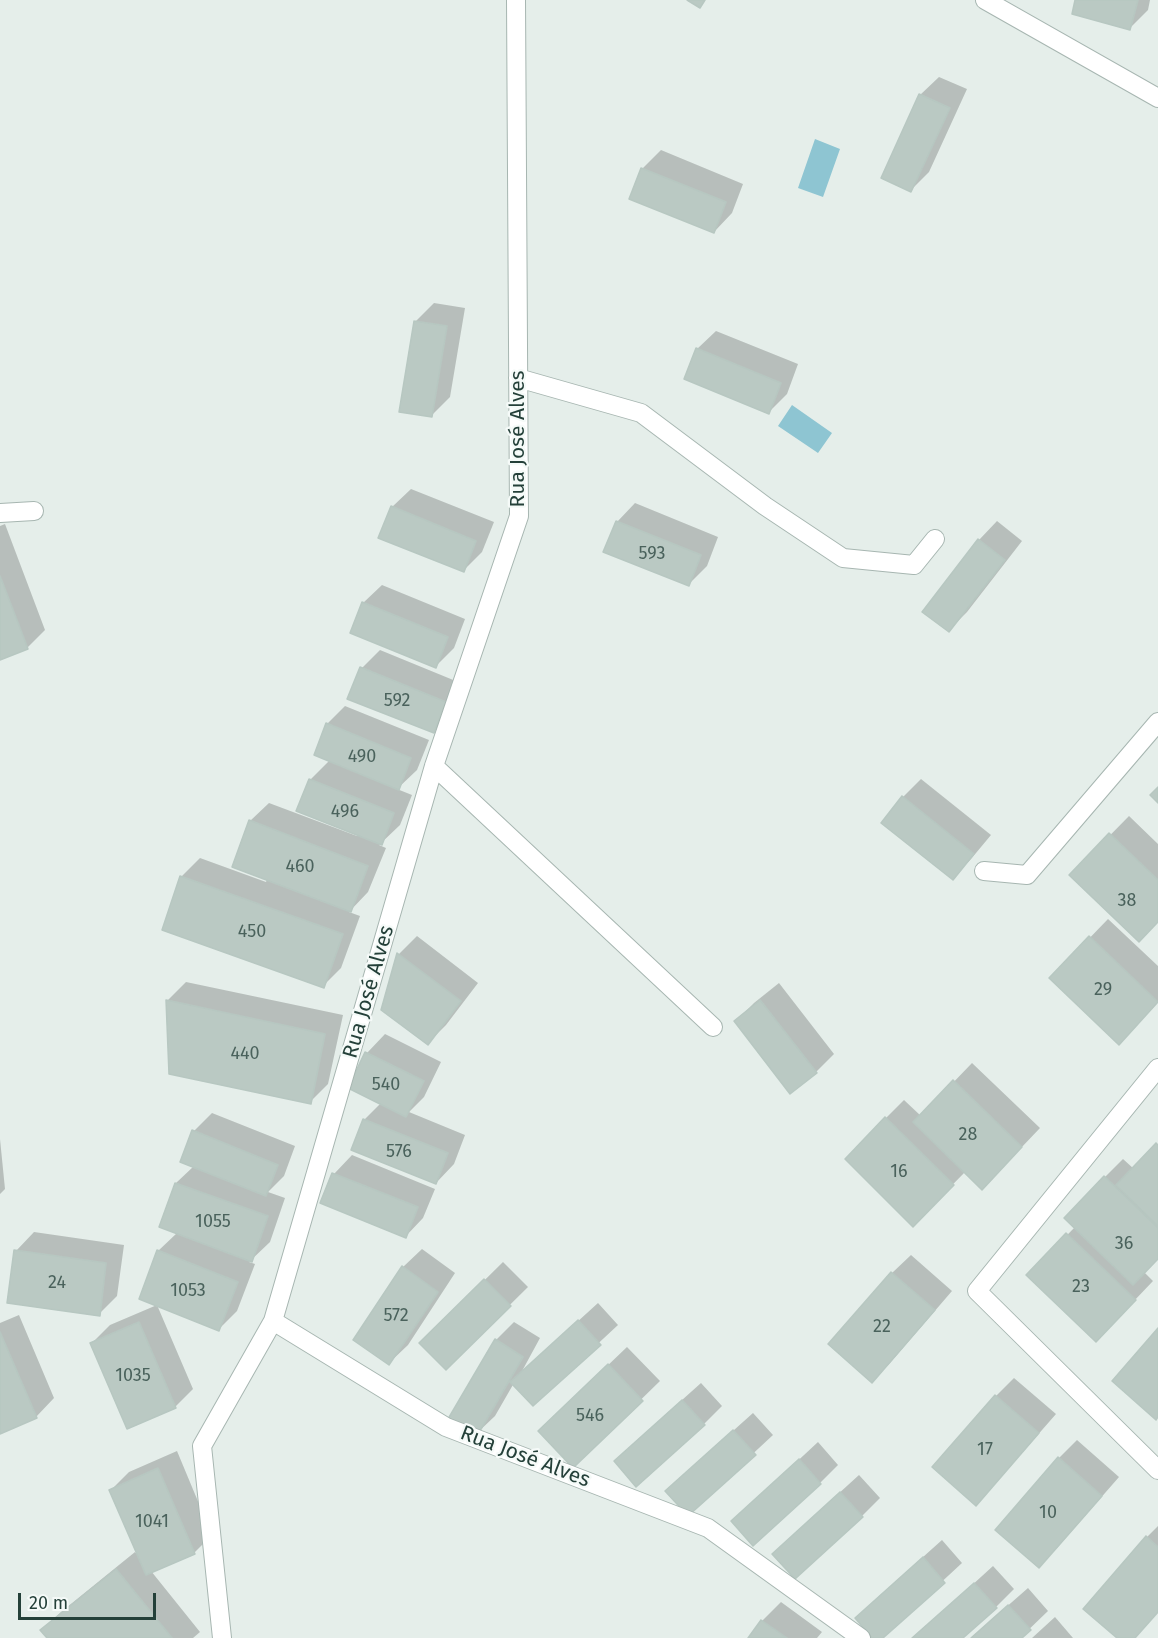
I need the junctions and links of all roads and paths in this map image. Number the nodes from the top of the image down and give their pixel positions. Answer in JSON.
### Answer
{"nodes":[{"id":1,"x":516,"y":0,"type":"edge"},
{"id":2,"x":985,"y":0,"type":"edge"},
{"id":3,"x":1158,"y":98,"type":"edge"},
{"id":4,"x":518,"y":378,"type":"junction"},
{"id":5,"x":34,"y":511,"type":"dead end"},
{"id":6,"x":0,"y":513,"type":"edge"},
{"id":7,"x":935,"y":539,"type":"dead end"},
{"id":8,"x":1158,"y":722,"type":"edge"},
{"id":9,"x":434,"y":766,"type":"junction"},
{"id":10,"x":984,"y":871,"type":"dead end"},
{"id":11,"x":713,"y":1027,"type":"dead end"},
{"id":12,"x":1158,"y":1068,"type":"edge"},
{"id":13,"x":273,"y":1321,"type":"junction"},
{"id":14,"x":1158,"y":1470,"type":"edge"},
{"id":15,"x":226,"y":1634,"type":"edge"},
{"id":16,"x":861,"y":1638,"type":"edge"}],
"edges":[{"from":1,"to":4,"type":"street","name":"Rua José Alves"},
{"from":2,"to":3,"type":"street"},
{"from":4,"to":7,"type":"street"},
{"from":4,"to":9,"type":"street","name":"Rua José Alves"},
{"from":5,"to":6,"type":"street"},
{"from":8,"to":10,"type":"street"},
{"from":9,"to":11,"type":"street"},
{"from":9,"to":13,"type":"street","name":"Rua José Alves"},
{"from":12,"to":14,"type":"street"},
{"from":13,"to":15,"type":"street"},
{"from":13,"to":16,"type":"street","name":"Rua José Alves"}]}
